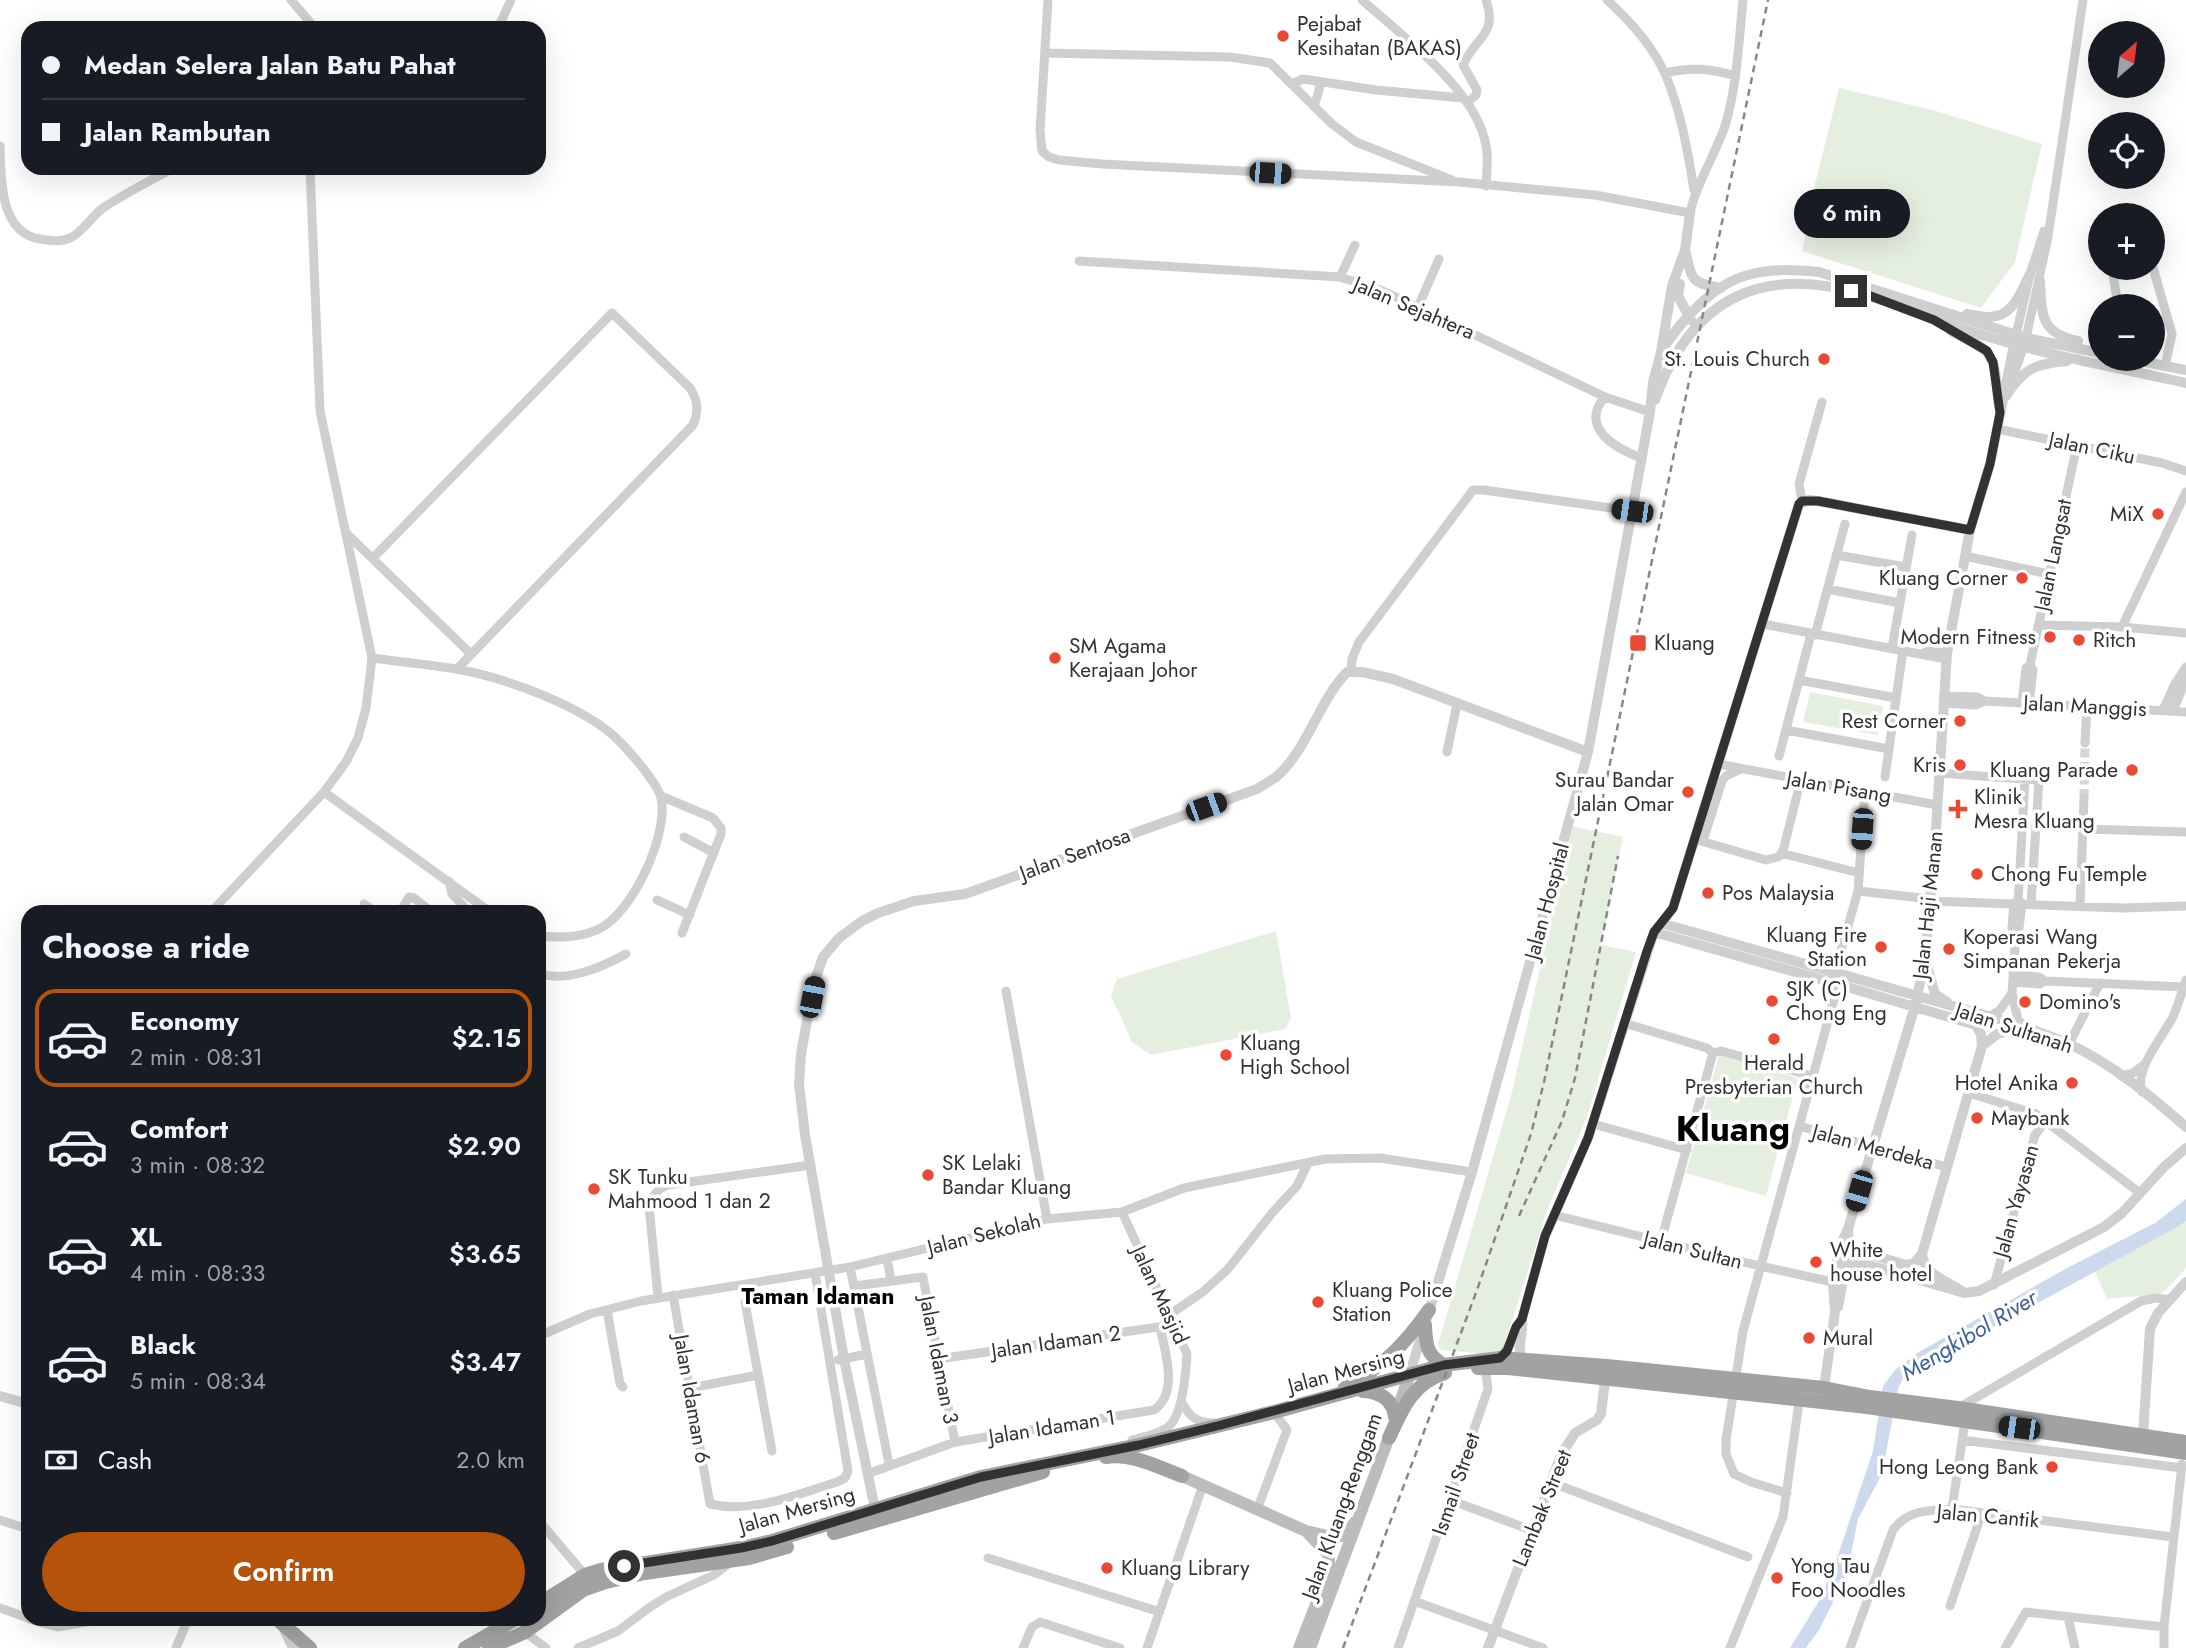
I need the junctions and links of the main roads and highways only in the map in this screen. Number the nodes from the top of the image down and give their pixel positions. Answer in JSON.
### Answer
{"nodes":[{"id":1,"x":1429,"y":1310,"type":"road end"},
{"id":2,"x":1424,"y":1325,"type":"road end"},
{"id":3,"x":1581,"y":1365,"type":"junction"},
{"id":4,"x":1443,"y":1369,"type":"junction"},
{"id":5,"x":1409,"y":1376,"type":"junction"},
{"id":6,"x":1605,"y":1380,"type":"junction"},
{"id":7,"x":1734,"y":1385,"type":"junction"},
{"id":8,"x":1354,"y":1391,"type":"junction"},
{"id":9,"x":1322,"y":1400,"type":"junction"},
{"id":10,"x":1962,"y":1414,"type":"junction"},
{"id":11,"x":1395,"y":1417,"type":"junction"},
{"id":12,"x":1227,"y":1424,"type":"junction"},
{"id":13,"x":1389,"y":1438,"type":"junction"},
{"id":14,"x":2185,"y":1449,"type":"edge"},
{"id":15,"x":1182,"y":1476,"type":"junction"},
{"id":16,"x":1360,"y":1517,"type":"junction"},
{"id":17,"x":1306,"y":1531,"type":"junction"},
{"id":18,"x":546,"y":1600,"type":"edge"},
{"id":19,"x":546,"y":1616,"type":"edge"},
{"id":20,"x":284,"y":1626,"type":"edge"},
{"id":21,"x":504,"y":1626,"type":"edge"},
{"id":22,"x":532,"y":1626,"type":"edge"},
{"id":23,"x":310,"y":1648,"type":"edge"},
{"id":24,"x":465,"y":1648,"type":"edge"},
{"id":25,"x":489,"y":1648,"type":"edge"},
{"id":26,"x":1299,"y":1648,"type":"edge"},
{"id":27,"x":1310,"y":1648,"type":"edge"}],
"edges":[{"from":1,"to":9,"type":"highway"},
{"from":2,"to":4,"type":"highway"},
{"from":3,"to":4,"type":"highway","name":"Jalan Mersing"},
{"from":3,"to":6,"type":"highway"},
{"from":3,"to":7,"type":"highway","name":"Jalan Mersing"},
{"from":4,"to":5,"type":"highway","name":"Jalan Mersing"},
{"from":4,"to":6,"type":"highway","name":"Jalan Mersing"},
{"from":4,"to":13,"type":"highway"},
{"from":5,"to":8,"type":"highway","name":"Jalan Mersing"},
{"from":5,"to":11,"type":"main road","name":"Jalan Kluang-Renggam"},
{"from":6,"to":7,"type":"highway","name":"Jalan Mersing"},
{"from":7,"to":10,"type":"highway","name":"Jalan Mersing"},
{"from":8,"to":9,"type":"highway","name":"Jalan Mersing"},
{"from":8,"to":11,"type":"highway"},
{"from":9,"to":12,"type":"highway","name":"Jalan Mersing"},
{"from":10,"to":14,"type":"highway","name":"Jalan Mersing"},
{"from":10,"to":14,"type":"highway","name":"Jalan Mersing"},
{"from":11,"to":13,"type":"main road","name":"Jalan Kluang-Renggam"},
{"from":12,"to":15,"type":"highway"},
{"from":12,"to":18,"type":"highway","name":"Jalan Mersing"},
{"from":13,"to":16,"type":"main road","name":"Jalan Kluang-Renggam"},
{"from":15,"to":17,"type":"main road"},
{"from":15,"to":19,"type":"highway"},
{"from":16,"to":17,"type":"main road"},
{"from":16,"to":27,"type":"main road","name":"Jalan Kluang-Renggam"},
{"from":17,"to":26,"type":"main road","name":"Jalan Kluang-Renggam"},
{"from":20,"to":23,"type":"highway"},
{"from":21,"to":24,"type":"highway"},
{"from":22,"to":25,"type":"highway"}]}
